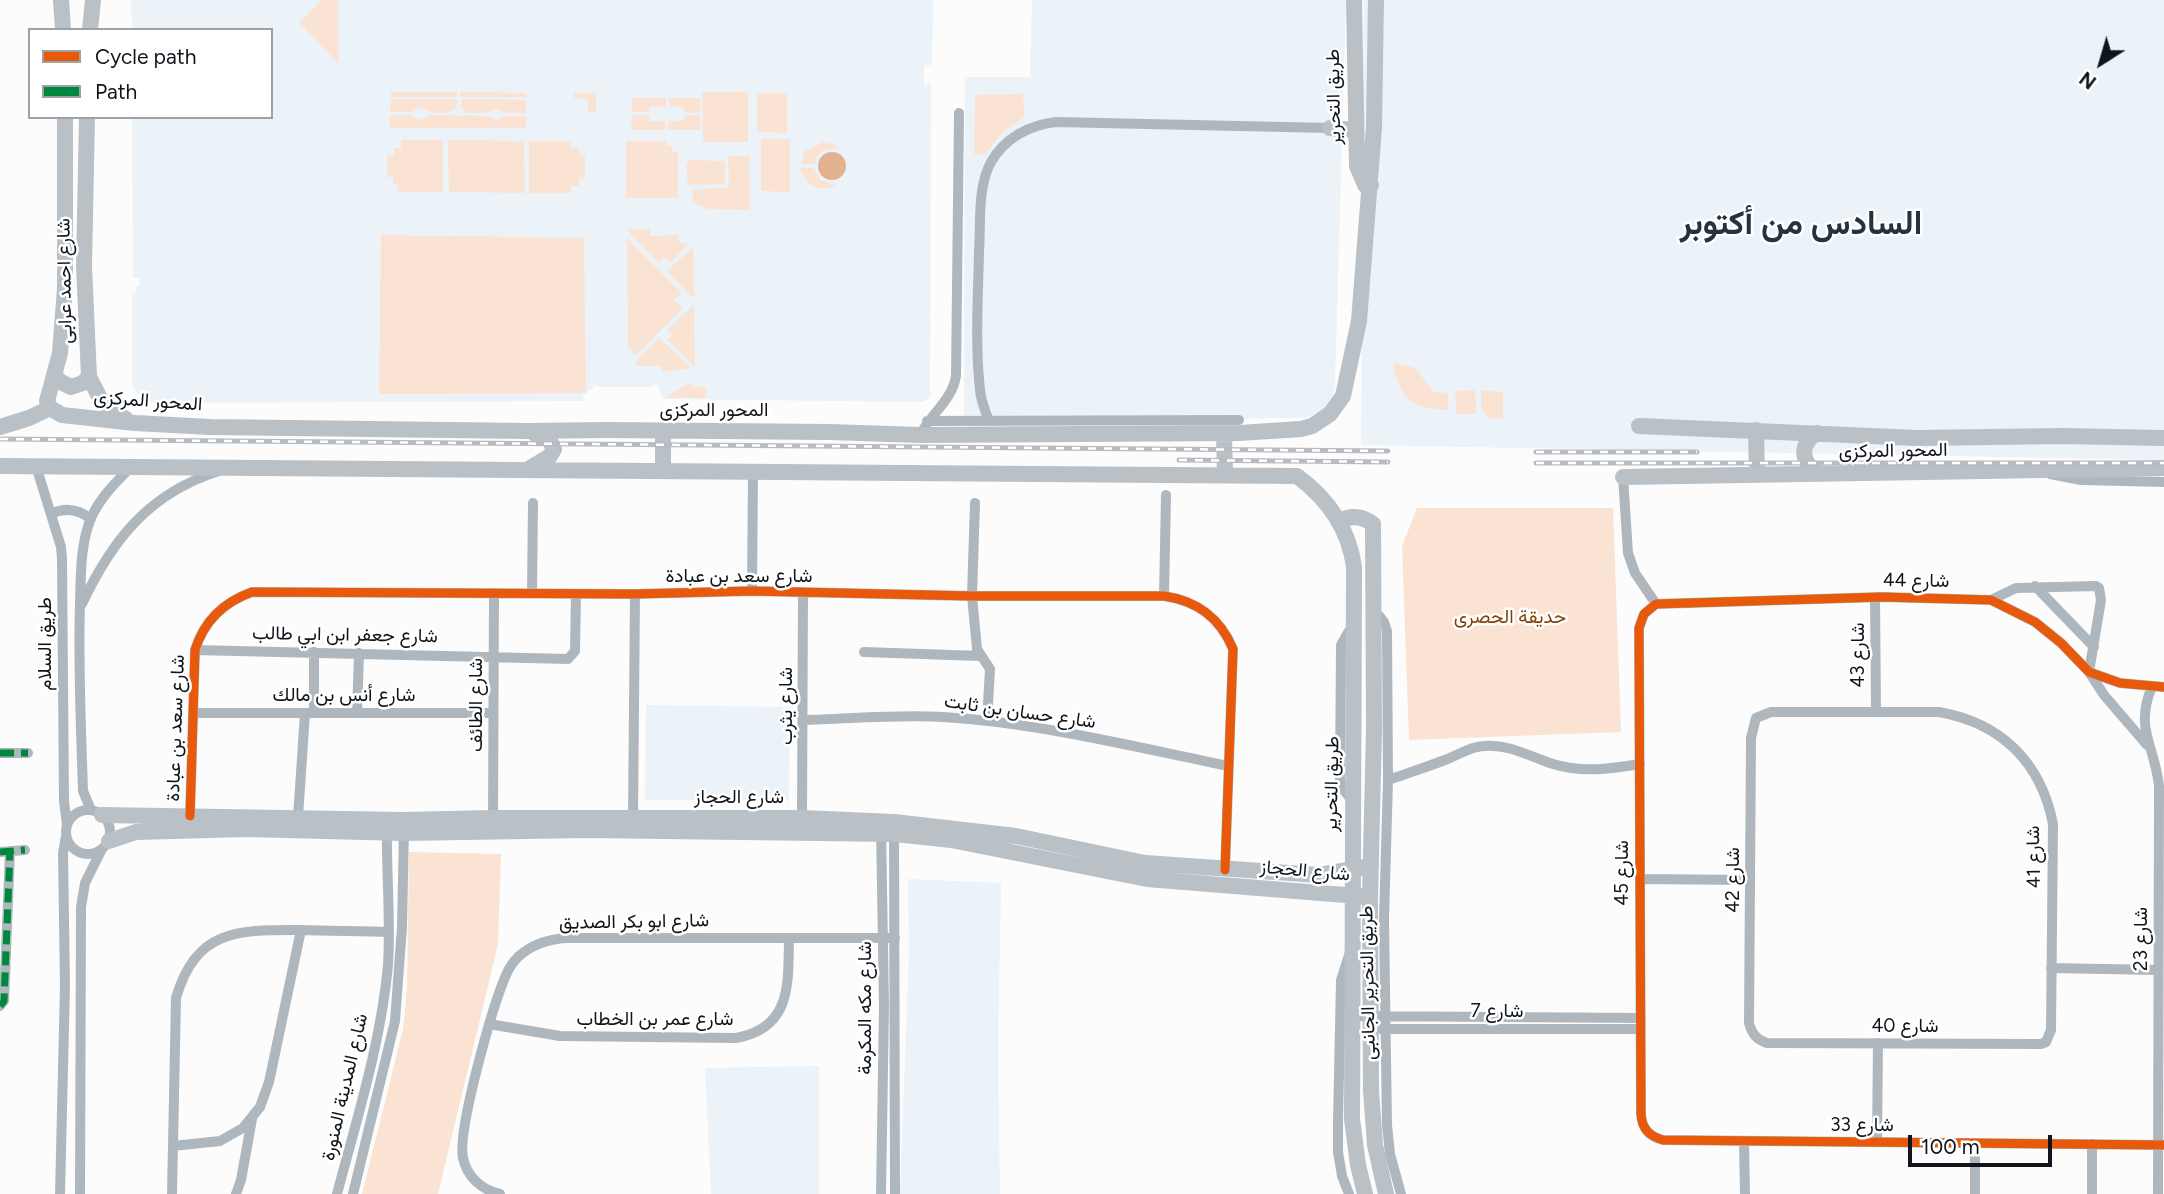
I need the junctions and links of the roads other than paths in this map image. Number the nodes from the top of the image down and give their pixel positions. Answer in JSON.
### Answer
{"nodes":[{"id":1,"x":61,"y":0,"type":"edge"},
{"id":2,"x":93,"y":0,"type":"edge"},
{"id":3,"x":1354,"y":0,"type":"edge"},
{"id":4,"x":1376,"y":0,"type":"edge"},
{"id":5,"x":63,"y":28,"type":"edge"},
{"id":6,"x":90,"y":28,"type":"edge"},
{"id":7,"x":959,"y":113,"type":"dead end"},
{"id":8,"x":65,"y":119,"type":"edge"},
{"id":9,"x":87,"y":119,"type":"edge"},
{"id":10,"x":1330,"y":128,"type":"joint"},
{"id":11,"x":1355,"y":130,"type":"junction"},
{"id":12,"x":1371,"y":185,"type":"junction"},
{"id":13,"x":1359,"y":321,"type":"joint"},
{"id":14,"x":55,"y":374,"type":"junction"},
{"id":15,"x":89,"y":377,"type":"junction"},
{"id":16,"x":50,"y":408,"type":"junction"},
{"id":17,"x":1239,"y":420,"type":"dead end"},
{"id":18,"x":989,"y":421,"type":"junction"},
{"id":19,"x":135,"y":423,"type":"junction"},
{"id":20,"x":1639,"y":426,"type":"dead end"},
{"id":21,"x":0,"y":428,"type":"edge"},
{"id":22,"x":924,"y":428,"type":"junction"},
{"id":23,"x":1756,"y":430,"type":"junction"},
{"id":24,"x":527,"y":431,"type":"junction"},
{"id":25,"x":663,"y":431,"type":"junction"},
{"id":26,"x":1224,"y":433,"type":"junction"},
{"id":27,"x":1818,"y":433,"type":"junction"},
{"id":28,"x":2164,"y":438,"type":"edge"},
{"id":29,"x":0,"y":466,"type":"edge"},
{"id":30,"x":36,"y":467,"type":"junction"},
{"id":31,"x":232,"y":467,"type":"junction"},
{"id":32,"x":130,"y":468,"type":"junction"},
{"id":33,"x":2164,"y":468,"type":"edge"},
{"id":34,"x":528,"y":469,"type":"junction"},
{"id":35,"x":663,"y":470,"type":"junction"},
{"id":36,"x":2041,"y":470,"type":"junction"},
{"id":37,"x":753,"y":471,"type":"junction"},
{"id":38,"x":1819,"y":473,"type":"junction"},
{"id":39,"x":1757,"y":474,"type":"junction"},
{"id":40,"x":1226,"y":475,"type":"junction"},
{"id":41,"x":1623,"y":477,"type":"joint"},
{"id":42,"x":2164,"y":482,"type":"edge"},
{"id":43,"x":1166,"y":495,"type":"dead end"},
{"id":44,"x":533,"y":503,"type":"dead end"},
{"id":45,"x":975,"y":503,"type":"dead end"},
{"id":46,"x":51,"y":514,"type":"junction"},
{"id":47,"x":90,"y":519,"type":"junction"},
{"id":48,"x":1339,"y":522,"type":"junction"},
{"id":49,"x":2035,"y":586,"type":"junction"},
{"id":50,"x":752,"y":591,"type":"junction"},
{"id":51,"x":494,"y":593,"type":"junction"},
{"id":52,"x":532,"y":593,"type":"junction"},
{"id":53,"x":803,"y":593,"type":"junction"},
{"id":54,"x":576,"y":594,"type":"junction"},
{"id":55,"x":635,"y":594,"type":"junction"},
{"id":56,"x":972,"y":596,"type":"junction"},
{"id":57,"x":1164,"y":596,"type":"junction"},
{"id":58,"x":1875,"y":597,"type":"junction"},
{"id":59,"x":1991,"y":600,"type":"junction"},
{"id":60,"x":1656,"y":604,"type":"junction"},
{"id":61,"x":1371,"y":607,"type":"junction"},
{"id":62,"x":80,"y":610,"type":"junction"},
{"id":63,"x":2094,"y":647,"type":"junction"},
{"id":64,"x":195,"y":650,"type":"junction"},
{"id":65,"x":314,"y":652,"type":"junction"},
{"id":66,"x":864,"y":652,"type":"dead end"},
{"id":67,"x":359,"y":653,"type":"junction"},
{"id":68,"x":494,"y":656,"type":"junction"},
{"id":69,"x":981,"y":656,"type":"junction"},
{"id":70,"x":2089,"y":672,"type":"junction"},
{"id":71,"x":2158,"y":687,"type":"edge"},
{"id":72,"x":1876,"y":712,"type":"junction"},
{"id":73,"x":194,"y":713,"type":"junction"},
{"id":74,"x":309,"y":713,"type":"junction"},
{"id":75,"x":357,"y":713,"type":"junction"},
{"id":76,"x":493,"y":713,"type":"junction"},
{"id":77,"x":1756,"y":718,"type":"joint"},
{"id":78,"x":803,"y":720,"type":"junction"},
{"id":79,"x":987,"y":721,"type":"junction"},
{"id":80,"x":2153,"y":752,"type":"junction"},
{"id":81,"x":0,"y":753,"type":"edge"},
{"id":82,"x":28,"y":753,"type":"dead end"},
{"id":83,"x":1640,"y":764,"type":"junction"},
{"id":84,"x":1230,"y":766,"type":"junction"},
{"id":85,"x":1388,"y":780,"type":"junction"},
{"id":86,"x":96,"y":812,"type":"junction"},
{"id":87,"x":190,"y":816,"type":"junction"},
{"id":88,"x":298,"y":817,"type":"junction"},
{"id":89,"x":493,"y":818,"type":"junction"},
{"id":90,"x":633,"y":818,"type":"junction"},
{"id":91,"x":802,"y":818,"type":"junction"},
{"id":92,"x":386,"y":826,"type":"junction"},
{"id":93,"x":404,"y":827,"type":"junction"},
{"id":94,"x":888,"y":828,"type":"junction"},
{"id":95,"x":66,"y":830,"type":"junction"},
{"id":96,"x":105,"y":846,"type":"junction"},
{"id":97,"x":25,"y":850,"type":"dead end"},
{"id":98,"x":5,"y":851,"type":"edge"},
{"id":99,"x":1371,"y":866,"type":"junction"},
{"id":100,"x":1226,"y":870,"type":"junction"},
{"id":101,"x":1352,"y":870,"type":"junction"},
{"id":102,"x":75,"y":877,"type":"junction"},
{"id":103,"x":1640,"y":879,"type":"junction"},
{"id":104,"x":1750,"y":880,"type":"junction"},
{"id":105,"x":2161,"y":882,"type":"edge"},
{"id":106,"x":1353,"y":897,"type":"junction"},
{"id":107,"x":1370,"y":897,"type":"junction"},
{"id":108,"x":301,"y":930,"type":"junction"},
{"id":109,"x":389,"y":932,"type":"junction"},
{"id":110,"x":883,"y":938,"type":"junction"},
{"id":111,"x":895,"y":938,"type":"junction"},
{"id":112,"x":789,"y":939,"type":"junction"},
{"id":113,"x":1353,"y":947,"type":"junction"},
{"id":114,"x":2161,"y":951,"type":"edge"},
{"id":115,"x":2051,"y":968,"type":"junction"},
{"id":116,"x":2158,"y":970,"type":"junction"},
{"id":117,"x":0,"y":1006,"type":"edge"},
{"id":118,"x":1378,"y":1022,"type":"junction"},
{"id":119,"x":1353,"y":1023,"type":"junction"},
{"id":120,"x":1641,"y":1023,"type":"junction"},
{"id":121,"x":489,"y":1024,"type":"junction"},
{"id":122,"x":2050,"y":1036,"type":"joint"},
{"id":123,"x":1758,"y":1040,"type":"joint"},
{"id":124,"x":1878,"y":1043,"type":"junction"},
{"id":125,"x":252,"y":1118,"type":"junction"},
{"id":126,"x":1647,"y":1132,"type":"joint"},
{"id":127,"x":1744,"y":1141,"type":"junction"},
{"id":128,"x":1877,"y":1142,"type":"junction"},
{"id":129,"x":1975,"y":1143,"type":"junction"},
{"id":130,"x":2092,"y":1144,"type":"junction"},
{"id":131,"x":2161,"y":1145,"type":"edge"},
{"id":132,"x":173,"y":1146,"type":"junction"},
{"id":133,"x":60,"y":1194,"type":"edge"},
{"id":134,"x":80,"y":1194,"type":"edge"},
{"id":135,"x":172,"y":1194,"type":"edge"},
{"id":136,"x":236,"y":1194,"type":"edge"},
{"id":137,"x":337,"y":1194,"type":"edge"},
{"id":138,"x":353,"y":1194,"type":"edge"},
{"id":139,"x":500,"y":1194,"type":"edge"},
{"id":140,"x":881,"y":1194,"type":"edge"},
{"id":141,"x":895,"y":1194,"type":"edge"},
{"id":142,"x":1349,"y":1194,"type":"edge"},
{"id":143,"x":1365,"y":1194,"type":"edge"},
{"id":144,"x":1386,"y":1194,"type":"edge"},
{"id":145,"x":1401,"y":1194,"type":"edge"},
{"id":146,"x":1745,"y":1194,"type":"edge"},
{"id":147,"x":1975,"y":1194,"type":"edge"},
{"id":148,"x":2092,"y":1194,"type":"edge"},
{"id":149,"x":2158,"y":1194,"type":"edge"}],
"edges":[{"from":1,"to":5,"type":"main road"},
{"from":2,"to":6,"type":"main road"},
{"from":3,"to":11,"type":"main road","name":"طريق التحرير"},
{"from":4,"to":12,"type":"main road","name":"طريق التحرير"},
{"from":7,"to":22,"type":"street"},
{"from":8,"to":14,"type":"main road","name":"شارع احمد عرابى"},
{"from":9,"to":15,"type":"main road","name":"شارع احمد عرابى"},
{"from":10,"to":11,"type":"main road"},
{"from":10,"to":18,"type":"street"},
{"from":11,"to":12,"type":"main road","name":"طريق التحرير"},
{"from":12,"to":13,"type":"main road","name":"طريق التحرير"},
{"from":13,"to":26,"type":"main road","name":"المحور المركزى"},
{"from":14,"to":15,"type":"main road"},
{"from":14,"to":16,"type":"main road","name":"شارع احمد عرابى"},
{"from":15,"to":19,"type":"main road","name":"شارع احمد عرابى"},
{"from":16,"to":19,"type":"main road","name":"المحور المركزى"},
{"from":16,"to":21,"type":"main road"},
{"from":17,"to":18,"type":"street"},
{"from":18,"to":22,"type":"street"},
{"from":19,"to":24,"type":"main road","name":"المحور المركزى"},
{"from":20,"to":23,"type":"main road","name":"المحور المركزى"},
{"from":22,"to":25,"type":"main road","name":"المحور المركزى"},
{"from":22,"to":26,"type":"main road","name":"المحور المركزى"},
{"from":23,"to":27,"type":"main road","name":"المحور المركزى"},
{"from":23,"to":39,"type":"main road"},
{"from":24,"to":25,"type":"main road","name":"المحور المركزى"},
{"from":24,"to":34,"type":"main road"},
{"from":25,"to":35,"type":"main road"},
{"from":26,"to":40,"type":"main road"},
{"from":27,"to":28,"type":"main road","name":"المحور المركزى"},
{"from":27,"to":38,"type":"main road"},
{"from":29,"to":30,"type":"main road"},
{"from":30,"to":32,"type":"main road"},
{"from":30,"to":46,"type":"street","name":"طريق السلام"},
{"from":31,"to":32,"type":"main road"},
{"from":31,"to":34,"type":"main road"},
{"from":31,"to":62,"type":"street"},
{"from":32,"to":47,"type":"street","name":"طريق السلام"},
{"from":33,"to":36,"type":"main road","name":"المحور المركزى"},
{"from":34,"to":35,"type":"main road"},
{"from":35,"to":37,"type":"main road"},
{"from":36,"to":38,"type":"main road","name":"المحور المركزى"},
{"from":36,"to":42,"type":"street"},
{"from":37,"to":40,"type":"main road"},
{"from":37,"to":50,"type":"street"},
{"from":38,"to":39,"type":"main road","name":"المحور المركزى"},
{"from":39,"to":41,"type":"main road","name":"المحور المركزى"},
{"from":40,"to":48,"type":"main road","name":"طريق التحرير"},
{"from":41,"to":60,"type":"street"},
{"from":43,"to":57,"type":"street"},
{"from":44,"to":52,"type":"street"},
{"from":45,"to":56,"type":"street"},
{"from":46,"to":47,"type":"street"},
{"from":46,"to":95,"type":"street","name":"طريق السلام"},
{"from":47,"to":62,"type":"street","name":"طريق السلام"},
{"from":48,"to":61,"type":"main road"},
{"from":48,"to":101,"type":"main road","name":"طريق التحرير"},
{"from":49,"to":59,"type":"street"},
{"from":49,"to":63,"type":"street"},
{"from":49,"to":63,"type":"street"},
{"from":50,"to":53,"type":"street","name":"شارع سعد بن عبادة"},
{"from":50,"to":55,"type":"street","name":"شارع سعد بن عبادة"},
{"from":51,"to":52,"type":"street","name":"شارع سعد بن عبادة"},
{"from":51,"to":64,"type":"street","name":"شارع سعد بن عبادة"},
{"from":51,"to":68,"type":"street","name":"شارع الطائف"},
{"from":52,"to":54,"type":"street","name":"شارع سعد بن عبادة"},
{"from":53,"to":56,"type":"street","name":"شارع سعد بن عبادة"},
{"from":53,"to":78,"type":"street","name":"شارع يثرب"},
{"from":54,"to":55,"type":"street","name":"شارع سعد بن عبادة"},
{"from":54,"to":68,"type":"street","name":"شارع جعفر ابن ابي طالب"},
{"from":55,"to":90,"type":"street"},
{"from":56,"to":57,"type":"street","name":"شارع سعد بن عبادة"},
{"from":56,"to":69,"type":"street"},
{"from":57,"to":84,"type":"street","name":"شارع سعد بن عبادة"},
{"from":58,"to":59,"type":"street","name":"شارع 44"},
{"from":58,"to":60,"type":"street","name":"شارع 44"},
{"from":58,"to":72,"type":"street","name":"شارع 43"},
{"from":59,"to":70,"type":"street","name":"شارع 44"},
{"from":60,"to":83,"type":"street","name":"شارع 45"},
{"from":61,"to":85,"type":"street","name":"طريق التحرير الجانبى"},
{"from":61,"to":99,"type":"main road"},
{"from":62,"to":86,"type":"street","name":"طريق السلام"},
{"from":63,"to":70,"type":"street"},
{"from":64,"to":65,"type":"street","name":"شارع جعفر ابن ابي طالب"},
{"from":64,"to":73,"type":"street","name":"شارع سعد بن عبادة"},
{"from":65,"to":67,"type":"street","name":"شارع جعفر ابن ابي طالب"},
{"from":65,"to":74,"type":"street"},
{"from":66,"to":69,"type":"street"},
{"from":67,"to":68,"type":"street","name":"شارع جعفر ابن ابي طالب"},
{"from":67,"to":75,"type":"street"},
{"from":68,"to":76,"type":"street","name":"شارع الطائف"},
{"from":69,"to":79,"type":"street"},
{"from":70,"to":71,"type":"street","name":"شارع 44"},
{"from":70,"to":80,"type":"street"},
{"from":71,"to":80,"type":"street","name":"شارع 23"},
{"from":72,"to":77,"type":"street","name":"شارع 41"},
{"from":72,"to":115,"type":"street","name":"شارع 41"},
{"from":73,"to":74,"type":"street","name":"شارع أنس بن مالك"},
{"from":73,"to":87,"type":"street","name":"شارع سعد بن عبادة"},
{"from":74,"to":75,"type":"street","name":"شارع أنس بن مالك"},
{"from":74,"to":88,"type":"street"},
{"from":75,"to":76,"type":"street","name":"شارع أنس بن مالك"},
{"from":76,"to":89,"type":"street","name":"شارع الطائف"},
{"from":77,"to":104,"type":"street","name":"شارع 42"},
{"from":78,"to":79,"type":"street","name":"شارع حسان بن ثابت"},
{"from":78,"to":91,"type":"street","name":"شارع يثرب"},
{"from":79,"to":84,"type":"street","name":"شارع حسان بن ثابت"},
{"from":80,"to":105,"type":"street","name":"شارع 23"},
{"from":81,"to":82,"type":"street"},
{"from":83,"to":85,"type":"street"},
{"from":83,"to":103,"type":"street","name":"شارع 45"},
{"from":84,"to":100,"type":"street","name":"شارع سعد بن عبادة"},
{"from":85,"to":118,"type":"street","name":"طريق التحرير الجانبى"},
{"from":86,"to":87,"type":"main road","name":"شارع الحجاز"},
{"from":86,"to":95,"type":"street"},
{"from":86,"to":96,"type":"street"},
{"from":87,"to":88,"type":"main road","name":"شارع الحجاز"},
{"from":88,"to":92,"type":"main road","name":"شارع الحجاز"},
{"from":89,"to":90,"type":"main road","name":"شارع الحجاز"},
{"from":89,"to":93,"type":"main road","name":"شارع الحجاز"},
{"from":90,"to":91,"type":"main road","name":"شارع الحجاز"},
{"from":91,"to":94,"type":"main road","name":"شارع الحجاز"},
{"from":92,"to":93,"type":"main road","name":"شارع الحجاز"},
{"from":92,"to":96,"type":"main road","name":"شارع الحجاز"},
{"from":92,"to":109,"type":"street","name":"شارع المدينة المنورة"},
{"from":93,"to":94,"type":"main road","name":"شارع الحجاز"},
{"from":93,"to":138,"type":"street","name":"شارع المدينة المنورة"},
{"from":94,"to":100,"type":"main road","name":"شارع الحجاز"},
{"from":94,"to":106,"type":"main road","name":"شارع الحجاز"},
{"from":94,"to":110,"type":"street","name":"شارع مكه المكرمة"},
{"from":94,"to":111,"type":"street","name":"شارع مكه المكرمة"},
{"from":95,"to":96,"type":"street"},
{"from":95,"to":102,"type":"street","name":"طريق السلام"},
{"from":96,"to":102,"type":"street","name":"طريق السلام"},
{"from":97,"to":98,"type":"street"},
{"from":98,"to":117,"type":"street"},
{"from":99,"to":101,"type":"main road","name":"شارع الحجاز"},
{"from":99,"to":107,"type":"main road"},
{"from":100,"to":101,"type":"main road","name":"شارع الحجاز"},
{"from":101,"to":106,"type":"main road","name":"طريق التحرير"},
{"from":102,"to":133,"type":"street","name":"طريق السلام"},
{"from":102,"to":134,"type":"street","name":"طريق السلام"},
{"from":103,"to":104,"type":"street"},
{"from":103,"to":120,"type":"street","name":"شارع 45"},
{"from":104,"to":123,"type":"street","name":"شارع 42"},
{"from":105,"to":114,"type":"street","name":"شارع 23"},
{"from":106,"to":107,"type":"main road","name":"شارع الحجاز"},
{"from":106,"to":113,"type":"main road","name":"طريق التحرير"},
{"from":107,"to":118,"type":"main road"},
{"from":108,"to":109,"type":"street"},
{"from":108,"to":125,"type":"street"},
{"from":108,"to":132,"type":"street"},
{"from":109,"to":137,"type":"street","name":"شارع المدينة المنورة"},
{"from":110,"to":111,"type":"street","name":"شارع ابو بكر الصديق"},
{"from":110,"to":112,"type":"street","name":"شارع ابو بكر الصديق"},
{"from":110,"to":140,"type":"street","name":"شارع مكه المكرمة"},
{"from":111,"to":141,"type":"street","name":"شارع مكه المكرمة"},
{"from":112,"to":121,"type":"street","name":"شارع ابو بكر الصديق"},
{"from":112,"to":121,"type":"street","name":"شارع عمر بن الخطاب"},
{"from":113,"to":119,"type":"main road","name":"طريق التحرير"},
{"from":113,"to":142,"type":"street","name":"طريق التحرير الجانبى"},
{"from":114,"to":116,"type":"street","name":"شارع 23"},
{"from":115,"to":116,"type":"street"},
{"from":115,"to":122,"type":"street","name":"شارع 41"},
{"from":116,"to":131,"type":"street","name":"شارع 23"},
{"from":118,"to":119,"type":"street","name":"شارع 7"},
{"from":118,"to":120,"type":"street","name":"شارع 7"},
{"from":118,"to":144,"type":"main road"},
{"from":118,"to":145,"type":"street","name":"طريق التحرير الجانبى"},
{"from":119,"to":143,"type":"main road","name":"طريق التحرير"},
{"from":120,"to":126,"type":"street","name":"شارع 45"},
{"from":121,"to":139,"type":"street","name":"شارع ابو بكر الصديق"},
{"from":122,"to":124,"type":"street","name":"شارع 40"},
{"from":123,"to":124,"type":"street","name":"شارع 40"},
{"from":124,"to":128,"type":"street"},
{"from":125,"to":132,"type":"street"},
{"from":125,"to":136,"type":"street"},
{"from":126,"to":127,"type":"street","name":"شارع 33"},
{"from":127,"to":128,"type":"street","name":"شارع 33"},
{"from":127,"to":146,"type":"street"},
{"from":128,"to":129,"type":"street","name":"شارع 33"},
{"from":129,"to":130,"type":"street","name":"شارع 33"},
{"from":129,"to":147,"type":"street"},
{"from":130,"to":131,"type":"street","name":"شارع 33"},
{"from":130,"to":148,"type":"street"},
{"from":131,"to":149,"type":"street","name":"شارع 23"},
{"from":132,"to":135,"type":"street"}]}
